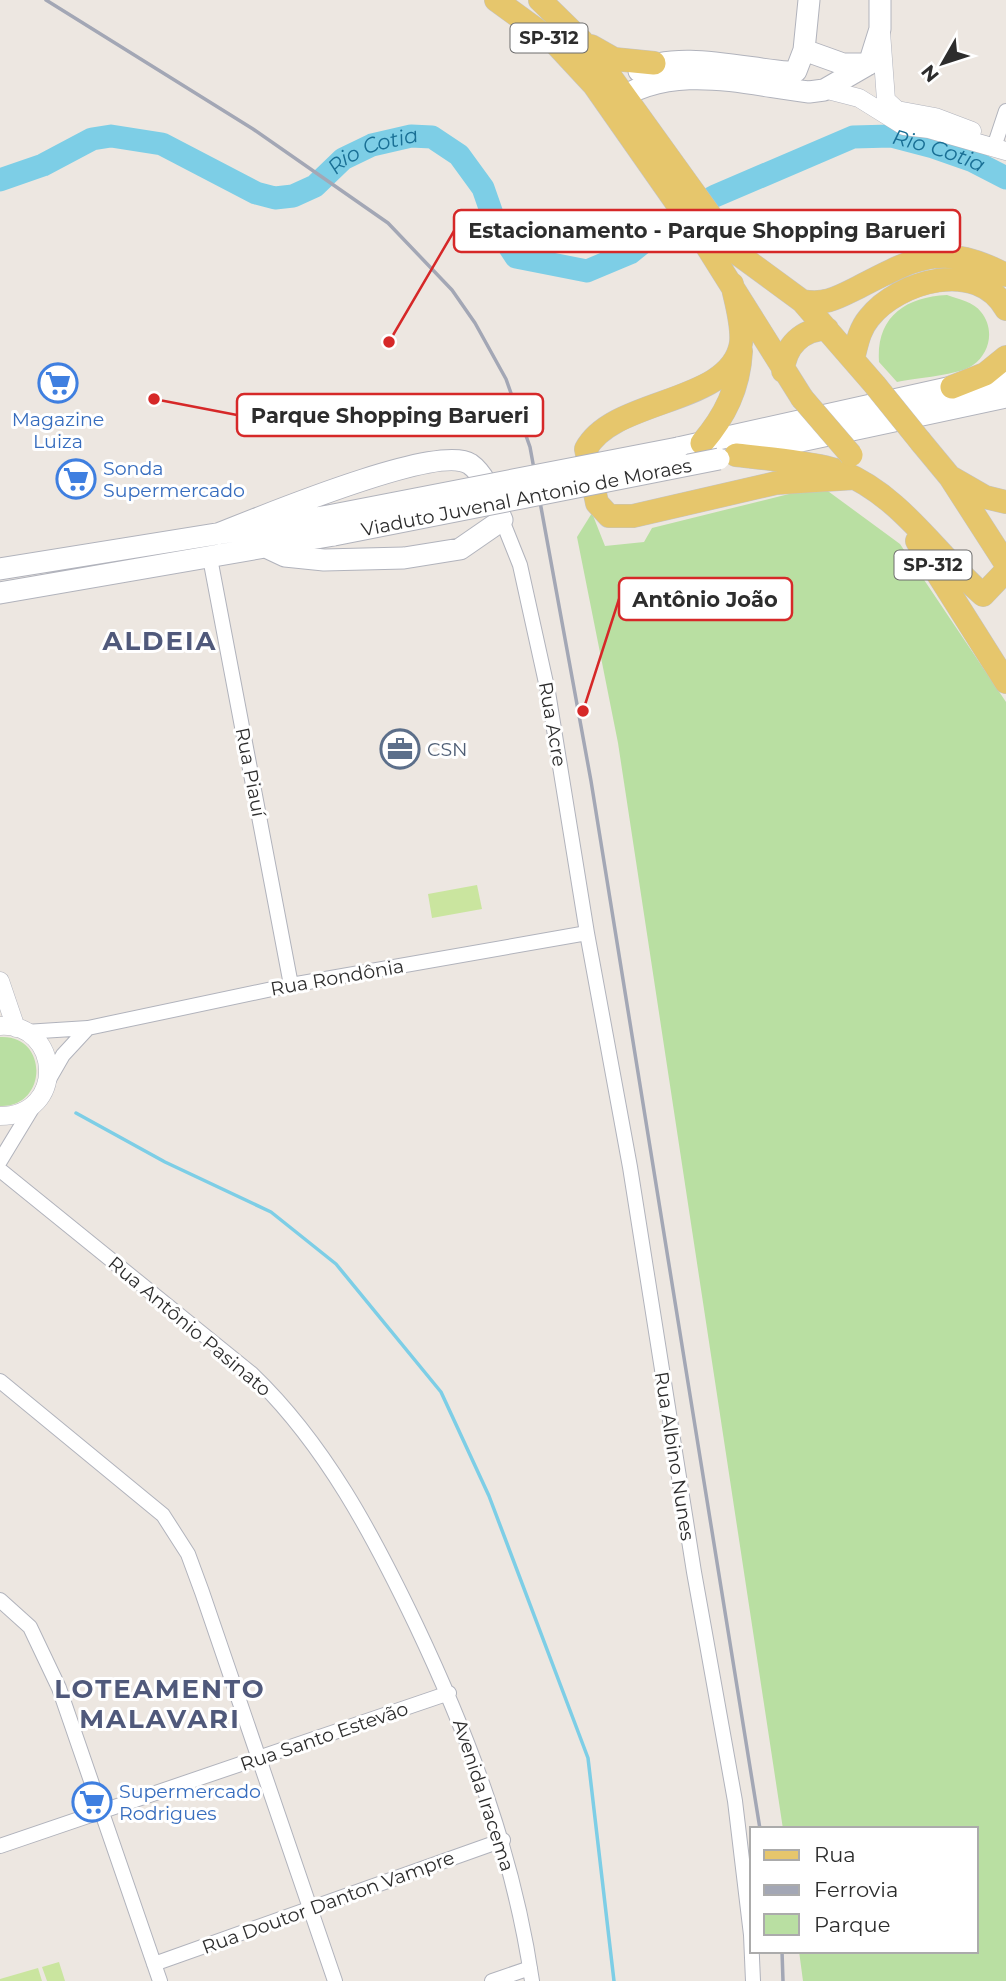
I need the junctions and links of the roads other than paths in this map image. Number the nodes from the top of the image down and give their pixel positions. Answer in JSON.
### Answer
{"nodes":[{"id":1,"x":496,"y":0,"type":"edge"},
{"id":2,"x":540,"y":0,"type":"edge"},
{"id":3,"x":809,"y":0,"type":"edge"},
{"id":4,"x":880,"y":0,"type":"edge"},
{"id":5,"x":880,"y":29,"type":"junction"},
{"id":6,"x":581,"y":40,"type":"junction"},
{"id":7,"x":811,"y":52,"type":"junction"},
{"id":8,"x":869,"y":64,"type":"junction"},
{"id":9,"x":660,"y":71,"type":"junction"},
{"id":10,"x":824,"y":89,"type":"junction"},
{"id":11,"x":613,"y":95,"type":"junction"},
{"id":12,"x":1006,"y":111,"type":"edge"},
{"id":13,"x":1000,"y":149,"type":"edge"},
{"id":14,"x":716,"y":241,"type":"junction"},
{"id":15,"x":1006,"y":275,"type":"edge"},
{"id":16,"x":732,"y":284,"type":"junction"},
{"id":17,"x":802,"y":301,"type":"junction"},
{"id":18,"x":1006,"y":309,"type":"edge"},
{"id":19,"x":827,"y":329,"type":"junction"},
{"id":20,"x":741,"y":345,"type":"junction"},
{"id":21,"x":1006,"y":357,"type":"edge"},
{"id":22,"x":853,"y":359,"type":"junction"},
{"id":23,"x":783,"y":371,"type":"junction"},
{"id":24,"x":1006,"y":378,"type":"edge"},
{"id":25,"x":952,"y":387,"type":"junction"},
{"id":26,"x":1006,"y":397,"type":"edge"},
{"id":27,"x":702,"y":443,"type":"junction"},
{"id":28,"x":727,"y":457,"type":"junction"},
{"id":29,"x":950,"y":477,"type":"junction"},
{"id":30,"x":855,"y":478,"type":"junction"},
{"id":31,"x":890,"y":501,"type":"junction"},
{"id":32,"x":1006,"y":502,"type":"edge"},
{"id":33,"x":502,"y":520,"type":"junction"},
{"id":34,"x":331,"y":526,"type":"junction"},
{"id":35,"x":218,"y":534,"type":"junction"},
{"id":36,"x":268,"y":548,"type":"junction"},
{"id":37,"x":210,"y":558,"type":"junction"},
{"id":38,"x":1006,"y":564,"type":"edge"},
{"id":39,"x":0,"y":569,"type":"edge"},
{"id":40,"x":1006,"y":571,"type":"edge"},
{"id":41,"x":0,"y":593,"type":"edge"},
{"id":42,"x":983,"y":595,"type":"junction"},
{"id":43,"x":1006,"y":600,"type":"edge"},
{"id":44,"x":1006,"y":682,"type":"edge"},
{"id":45,"x":587,"y":933,"type":"junction"},
{"id":46,"x":0,"y":981,"type":"edge"},
{"id":47,"x":291,"y":985,"type":"junction"},
{"id":48,"x":88,"y":1028,"type":"junction"},
{"id":49,"x":14,"y":1029,"type":"edge"},
{"id":50,"x":48,"y":1081,"type":"junction"},
{"id":51,"x":34,"y":1105,"type":"junction"},
{"id":52,"x":0,"y":1116,"type":"edge"},
{"id":53,"x":0,"y":1161,"type":"edge"},
{"id":54,"x":0,"y":1170,"type":"edge"},
{"id":55,"x":0,"y":1381,"type":"edge"},
{"id":56,"x":0,"y":1600,"type":"edge"},
{"id":57,"x":449,"y":1693,"type":"junction"},
{"id":58,"x":258,"y":1759,"type":"junction"},
{"id":59,"x":102,"y":1809,"type":"junction"},
{"id":60,"x":503,"y":1840,"type":"junction"},
{"id":61,"x":0,"y":1846,"type":"edge"},
{"id":62,"x":311,"y":1906,"type":"junction"},
{"id":63,"x":750,"y":1927,"type":"edge"},
{"id":64,"x":752,"y":1953,"type":"edge"},
{"id":65,"x":154,"y":1964,"type":"junction"},
{"id":66,"x":531,"y":1975,"type":"edge"},
{"id":67,"x":160,"y":1981,"type":"edge"},
{"id":68,"x":335,"y":1981,"type":"edge"},
{"id":69,"x":492,"y":1981,"type":"edge"},
{"id":70,"x":753,"y":1981,"type":"edge"}],
"edges":[{"from":1,"to":11,"type":"main road","number":"SP-312"},
{"from":2,"to":6,"type":"main road","number":"SP-312"},
{"from":3,"to":7,"type":"main road"},
{"from":4,"to":5,"type":"main road"},
{"from":5,"to":8,"type":"main road"},
{"from":5,"to":13,"type":"street"},
{"from":6,"to":9,"type":"main road"},
{"from":6,"to":11,"type":"main road","number":"SP-312"},
{"from":7,"to":8,"type":"main road"},
{"from":7,"to":9,"type":"main road"},
{"from":7,"to":10,"type":"main road"},
{"from":8,"to":10,"type":"main road"},
{"from":9,"to":10,"type":"main road"},
{"from":9,"to":11,"type":"main road"},
{"from":10,"to":13,"type":"street"},
{"from":11,"to":14,"type":"main road","number":"SP-312"},
{"from":12,"to":13,"type":"street"},
{"from":14,"to":16,"type":"main road","number":"SP-312"},
{"from":14,"to":17,"type":"main road","number":"SP-312"},
{"from":15,"to":17,"type":"main road"},
{"from":16,"to":20,"type":"main road"},
{"from":16,"to":23,"type":"main road","number":"SP-312"},
{"from":17,"to":19,"type":"main road","number":"SP-312"},
{"from":18,"to":22,"type":"main road"},
{"from":19,"to":22,"type":"main road","number":"SP-312"},
{"from":19,"to":23,"type":"main road"},
{"from":20,"to":27,"type":"main road"},
{"from":20,"to":30,"type":"main road"},
{"from":21,"to":25,"type":"main road"},
{"from":22,"to":29,"type":"main road","number":"SP-312","bridge":true},
{"from":23,"to":31,"type":"main road","number":"SP-312","bridge":true},
{"from":24,"to":25,"type":"main road","name":"Viaduto Juvenal Antonio de Moraes"},
{"from":25,"to":27,"type":"main road","name":"Viaduto Juvenal Antonio de Moraes"},
{"from":26,"to":28,"type":"main road","name":"Viaduto Juvenal Antonio de Moraes"},
{"from":27,"to":34,"type":"main road","name":"Viaduto Juvenal Antonio de Moraes","bridge":true},
{"from":28,"to":30,"type":"main road"},
{"from":28,"to":34,"type":"main road","name":"Viaduto Juvenal Antonio de Moraes","bridge":true},
{"from":29,"to":32,"type":"main road"},
{"from":29,"to":38,"type":"main road","number":"SP-312"},
{"from":30,"to":31,"type":"main road"},
{"from":31,"to":42,"type":"main road"},
{"from":31,"to":44,"type":"main road","number":"SP-312"},
{"from":33,"to":35,"type":"main road"},
{"from":33,"to":36,"type":"main road"},
{"from":33,"to":45,"type":"street","name":"Rua Acre"},
{"from":34,"to":35,"type":"main road"},
{"from":34,"to":36,"type":"main road"},
{"from":35,"to":39,"type":"main road"},
{"from":36,"to":37,"type":"main road"},
{"from":37,"to":41,"type":"main road"},
{"from":37,"to":47,"type":"street","name":"Rua Piauí"},
{"from":40,"to":42,"type":"main road"},
{"from":42,"to":43,"type":"main road"},
{"from":45,"to":47,"type":"street","name":"Rua Rondônia"},
{"from":45,"to":63,"type":"street","name":"Rua Albino Nunes"},
{"from":46,"to":49,"type":"street"},
{"from":47,"to":48,"type":"street","name":"Rua Rondônia"},
{"from":48,"to":49,"type":"street","name":"Rua Rondônia"},
{"from":48,"to":50,"type":"street"},
{"from":49,"to":50,"type":"street"},
{"from":50,"to":51,"type":"street"},
{"from":51,"to":52,"type":"street"},
{"from":51,"to":53,"type":"street"},
{"from":54,"to":57,"type":"street","name":"Rua Antônio Pasinato"},
{"from":55,"to":58,"type":"street"},
{"from":56,"to":59,"type":"street"},
{"from":57,"to":58,"type":"street","name":"Rua Santo Estevão"},
{"from":57,"to":60,"type":"street","name":"Avenida Iracema"},
{"from":58,"to":59,"type":"street","name":"Rua Santo Estevão"},
{"from":58,"to":62,"type":"street"},
{"from":59,"to":61,"type":"street","name":"Rua Santo Estevão"},
{"from":59,"to":65,"type":"street"},
{"from":60,"to":62,"type":"street","name":"Rua Doutor Danton Vampre"},
{"from":60,"to":66,"type":"street","name":"Avenida Iracema"},
{"from":62,"to":65,"type":"street","name":"Rua Doutor Danton Vampre"},
{"from":62,"to":68,"type":"street"},
{"from":64,"to":70,"type":"street","name":"Rua Albino Nunes"},
{"from":65,"to":67,"type":"street"},
{"from":66,"to":69,"type":"street"}]}
